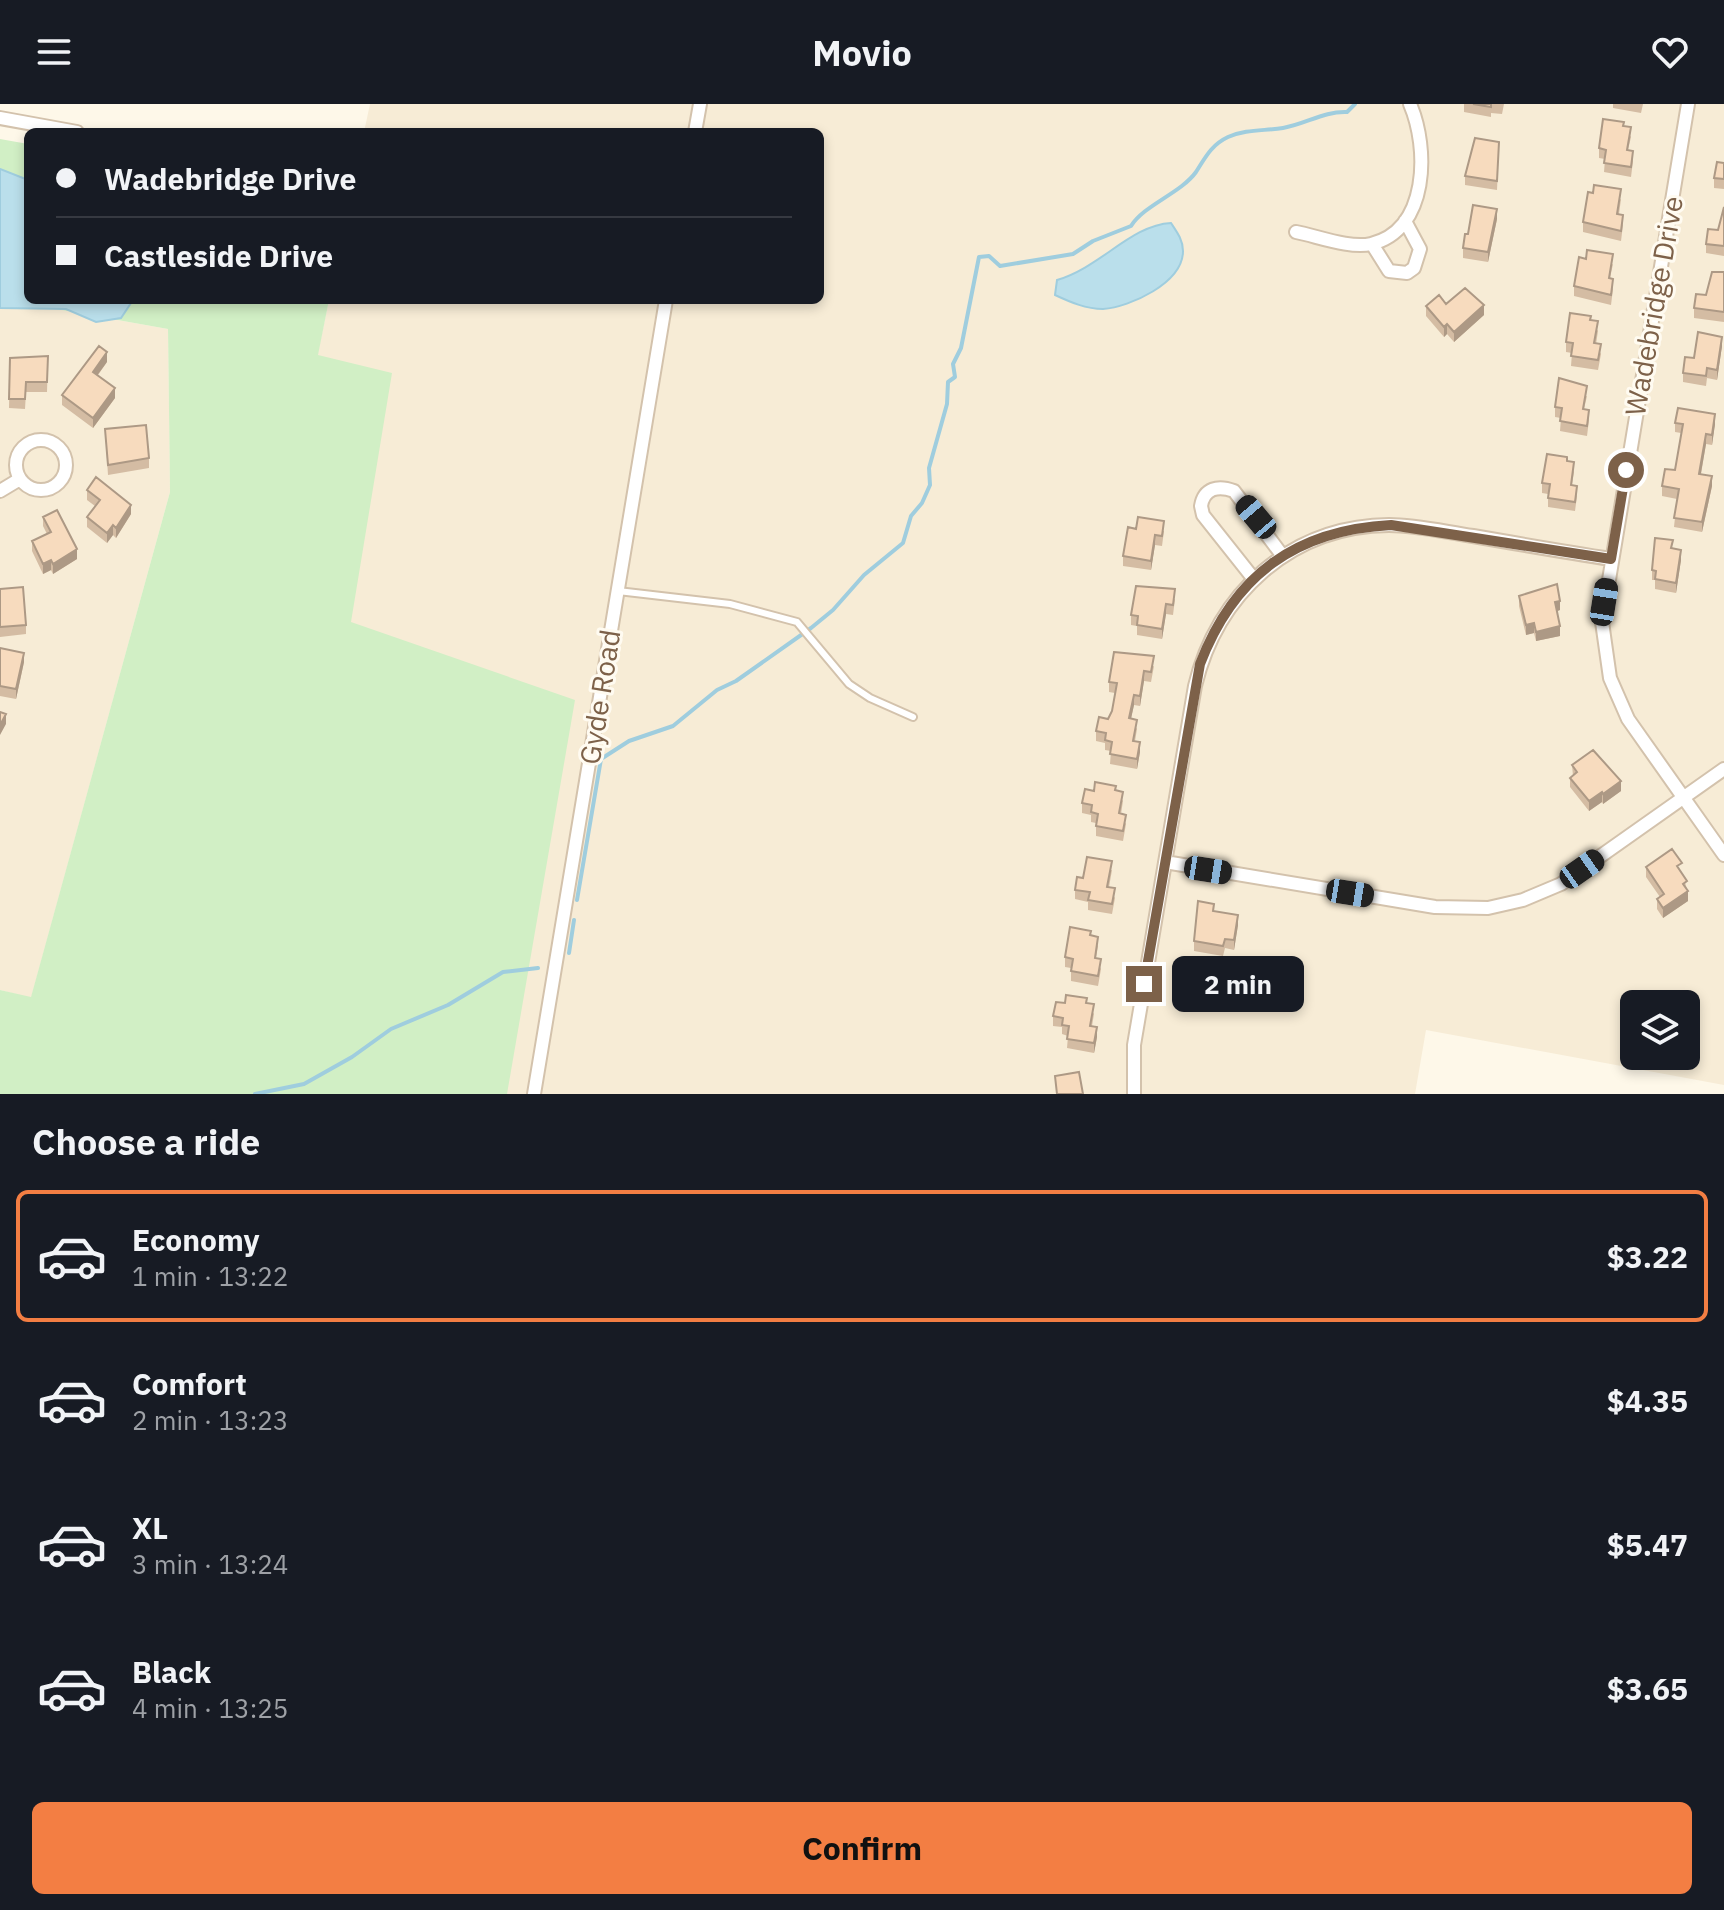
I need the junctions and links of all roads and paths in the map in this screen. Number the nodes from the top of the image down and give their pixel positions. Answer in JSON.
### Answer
{"nodes":[{"id":1,"x":700,"y":104,"type":"edge"},
{"id":2,"x":1410,"y":104,"type":"edge"},
{"id":3,"x":1688,"y":104,"type":"edge"},
{"id":4,"x":0,"y":118,"type":"edge"},
{"id":5,"x":55,"y":128,"type":"edge"},
{"id":6,"x":696,"y":128,"type":"edge"},
{"id":7,"x":1405,"y":221,"type":"junction"},
{"id":8,"x":1296,"y":232,"type":"dead end"},
{"id":9,"x":1372,"y":244,"type":"junction"},
{"id":10,"x":665,"y":304,"type":"edge"},
{"id":11,"x":20,"y":479,"type":"junction"},
{"id":12,"x":0,"y":491,"type":"edge"},
{"id":13,"x":1282,"y":555,"type":"junction"},
{"id":14,"x":1611,"y":559,"type":"junction"},
{"id":15,"x":1253,"y":578,"type":"junction"},
{"id":16,"x":618,"y":591,"type":"junction"},
{"id":17,"x":913,"y":717,"type":"dead end"},
{"id":18,"x":1724,"y":769,"type":"edge"},
{"id":19,"x":1683,"y":798,"type":"junction"},
{"id":20,"x":1724,"y":855,"type":"edge"},
{"id":21,"x":1165,"y":862,"type":"junction"},
{"id":22,"x":534,"y":1094,"type":"edge"},
{"id":23,"x":1134,"y":1094,"type":"edge"}],
"edges":[{"from":1,"to":6,"type":"street"},
{"from":2,"to":7,"type":"street"},
{"from":3,"to":14,"type":"street","name":"Wadebridge Drive"},
{"from":4,"to":5,"type":"street"},
{"from":7,"to":9,"type":"street"},
{"from":7,"to":9,"type":"street"},
{"from":8,"to":9,"type":"street"},
{"from":10,"to":16,"type":"street","name":"Gyde Road"},
{"from":11,"to":11,"type":"street"},
{"from":11,"to":12,"type":"street"},
{"from":13,"to":14,"type":"street"},
{"from":13,"to":15,"type":"street"},
{"from":13,"to":15,"type":"street"},
{"from":14,"to":19,"type":"street","name":"Wadebridge Drive"},
{"from":15,"to":21,"type":"street"},
{"from":16,"to":17,"type":"lane"},
{"from":16,"to":22,"type":"street","name":"Gyde Road"},
{"from":18,"to":19,"type":"street"},
{"from":19,"to":20,"type":"street","name":"Wadebridge Drive"},
{"from":19,"to":21,"type":"street"},
{"from":21,"to":23,"type":"street"}]}
